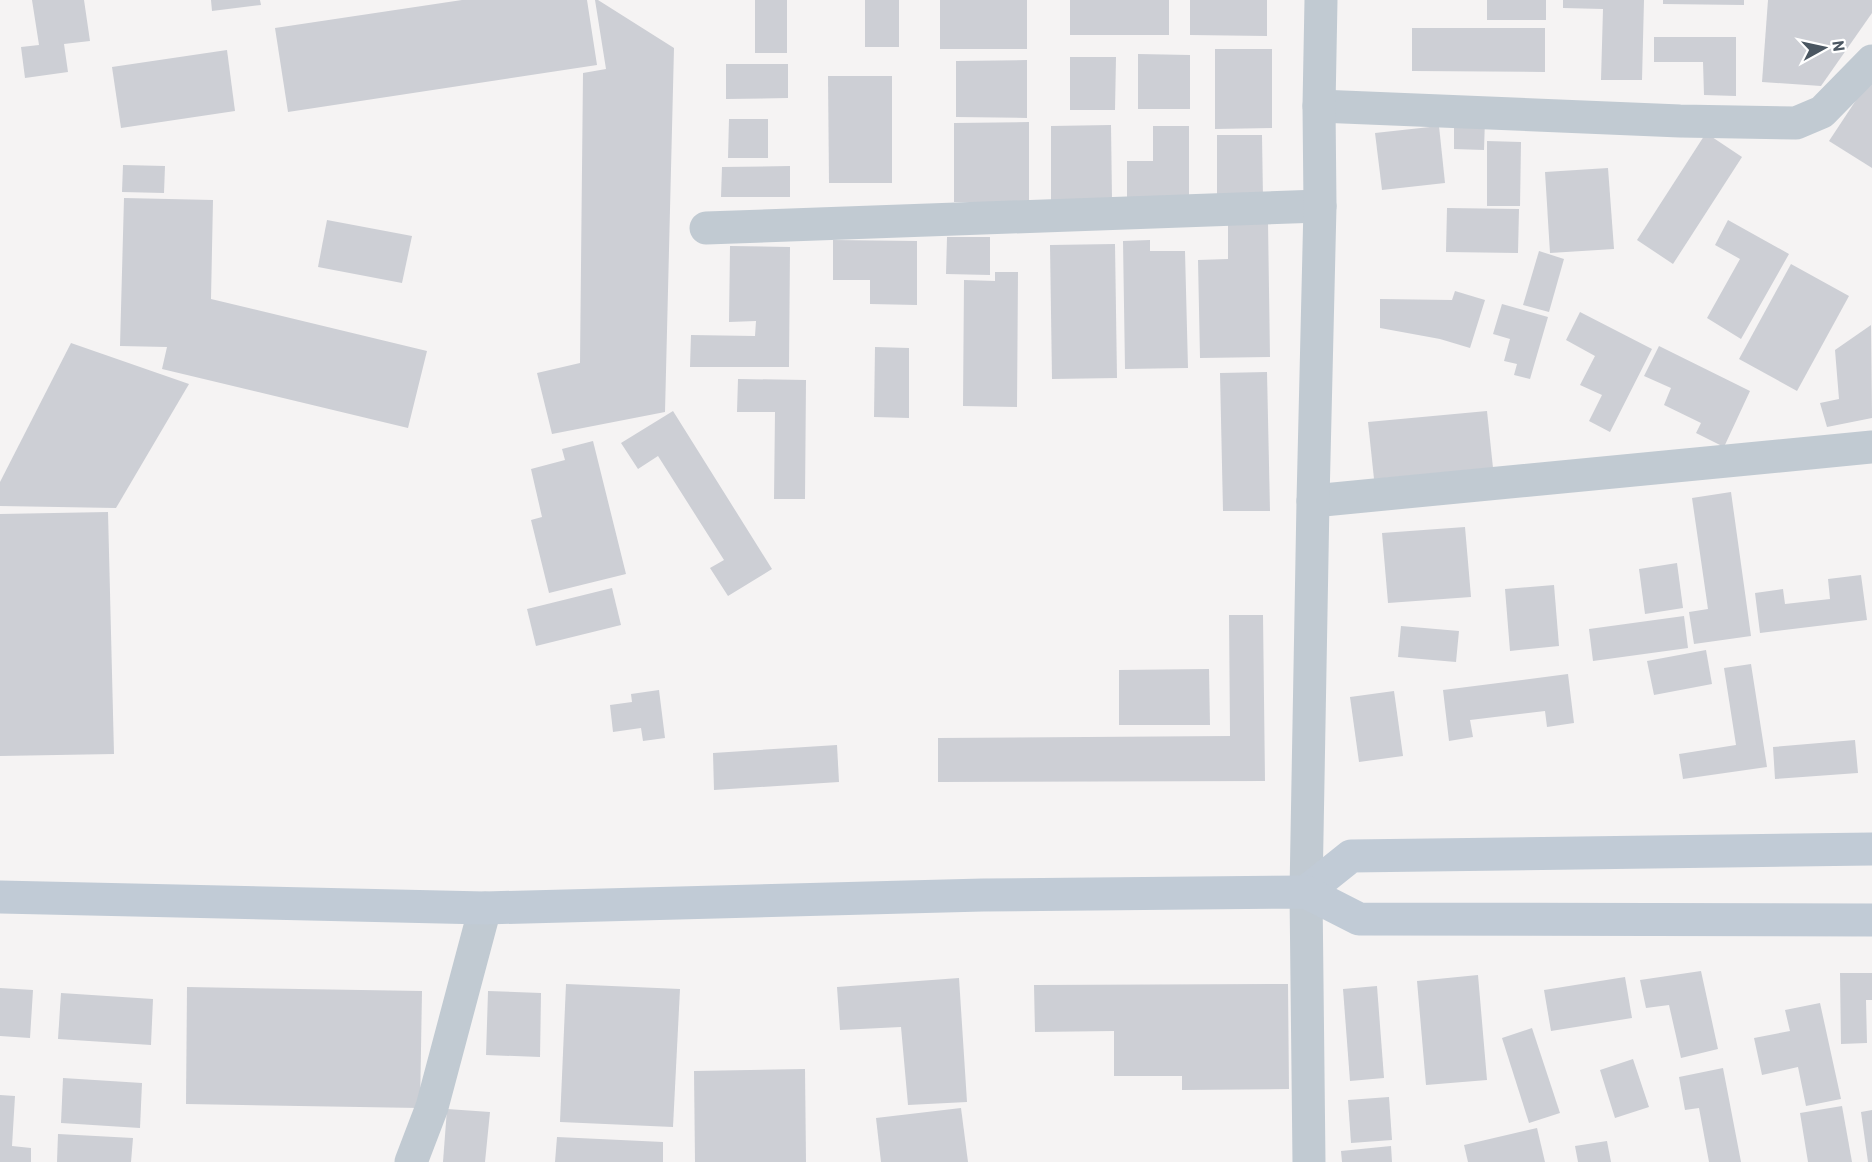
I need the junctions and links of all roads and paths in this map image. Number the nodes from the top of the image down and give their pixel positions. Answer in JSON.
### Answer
{"nodes":[{"id":1,"x":1321,"y":0,"type":"edge"},
{"id":2,"x":1872,"y":61,"type":"edge"},
{"id":3,"x":1319,"y":106,"type":"junction"},
{"id":4,"x":1320,"y":206,"type":"junction"},
{"id":5,"x":706,"y":228,"type":"dead end"},
{"id":6,"x":1872,"y":447,"type":"edge"},
{"id":7,"x":1312,"y":501,"type":"junction"},
{"id":8,"x":1872,"y":849,"type":"edge"},
{"id":9,"x":1306,"y":892,"type":"junction"},
{"id":10,"x":0,"y":897,"type":"edge"},
{"id":11,"x":485,"y":908,"type":"junction"},
{"id":12,"x":1872,"y":920,"type":"edge"},
{"id":13,"x":411,"y":1162,"type":"edge"},
{"id":14,"x":1309,"y":1162,"type":"edge"}],
"edges":[{"from":1,"to":3,"type":"street"},
{"from":2,"to":3,"type":"street"},
{"from":3,"to":4,"type":"street"},
{"from":4,"to":5,"type":"street"},
{"from":4,"to":7,"type":"street"},
{"from":6,"to":7,"type":"street"},
{"from":7,"to":9,"type":"street"},
{"from":8,"to":9,"type":"street"},
{"from":9,"to":11,"type":"street"},
{"from":9,"to":12,"type":"street"},
{"from":9,"to":14,"type":"street"},
{"from":10,"to":11,"type":"street"},
{"from":11,"to":13,"type":"street"}]}
